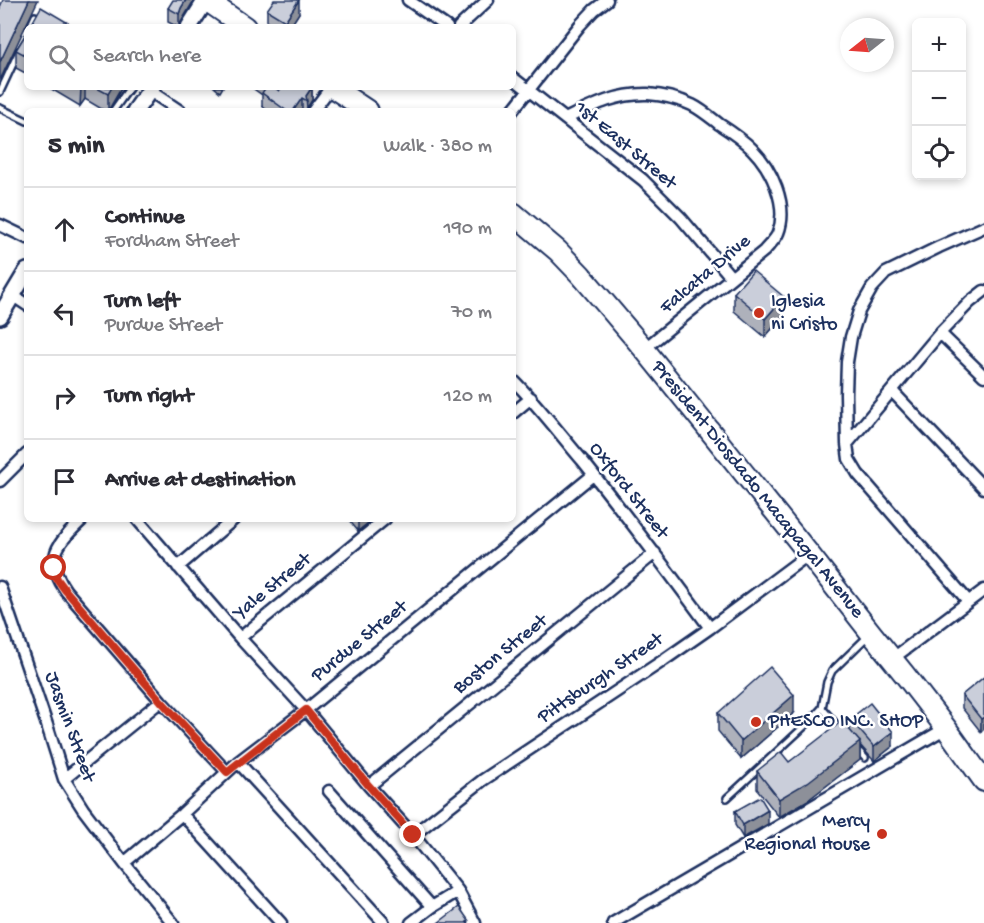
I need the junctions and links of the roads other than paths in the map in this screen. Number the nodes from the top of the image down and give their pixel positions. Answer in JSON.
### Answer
{"nodes":[{"id":1,"x":206,"y":0,"type":"edge"},
{"id":2,"x":408,"y":0,"type":"edge"},
{"id":3,"x":488,"y":0,"type":"edge"},
{"id":4,"x":607,"y":0,"type":"edge"},
{"id":5,"x":44,"y":21,"type":"edge"},
{"id":6,"x":31,"y":24,"type":"edge"},
{"id":7,"x":191,"y":24,"type":"edge"},
{"id":8,"x":241,"y":24,"type":"edge"},
{"id":9,"x":443,"y":24,"type":"edge"},
{"id":10,"x":462,"y":24,"type":"edge"},
{"id":11,"x":22,"y":43,"type":"edge"},
{"id":12,"x":516,"y":80,"type":"edge"},
{"id":13,"x":127,"y":90,"type":"edge"},
{"id":14,"x":150,"y":90,"type":"edge"},
{"id":15,"x":152,"y":90,"type":"edge"},
{"id":16,"x":330,"y":90,"type":"edge"},
{"id":17,"x":336,"y":90,"type":"edge"},
{"id":18,"x":528,"y":90,"type":"junction"},
{"id":19,"x":0,"y":92,"type":"edge"},
{"id":20,"x":0,"y":108,"type":"edge"},
{"id":21,"x":115,"y":108,"type":"edge"},
{"id":22,"x":137,"y":108,"type":"edge"},
{"id":23,"x":176,"y":108,"type":"edge"},
{"id":24,"x":315,"y":108,"type":"edge"},
{"id":25,"x":364,"y":108,"type":"edge"},
{"id":26,"x":514,"y":108,"type":"edge"},
{"id":27,"x":565,"y":119,"type":"junction"},
{"id":28,"x":24,"y":120,"type":"edge"},
{"id":29,"x":516,"y":216,"type":"edge"},
{"id":30,"x":0,"y":225,"type":"edge"},
{"id":31,"x":984,"y":227,"type":"edge"},
{"id":32,"x":24,"y":237,"type":"edge"},
{"id":33,"x":24,"y":276,"type":"edge"},
{"id":34,"x":731,"y":277,"type":"junction"},
{"id":35,"x":984,"y":291,"type":"edge"},
{"id":36,"x":12,"y":295,"type":"junction"},
{"id":37,"x":24,"y":303,"type":"edge"},
{"id":38,"x":0,"y":316,"type":"edge"},
{"id":39,"x":940,"y":333,"type":"junction"},
{"id":40,"x":645,"y":349,"type":"junction"},
{"id":41,"x":984,"y":376,"type":"edge"},
{"id":42,"x":516,"y":383,"type":"edge"},
{"id":43,"x":892,"y":391,"type":"junction"},
{"id":44,"x":531,"y":398,"type":"junction"},
{"id":45,"x":516,"y":411,"type":"edge"},
{"id":46,"x":847,"y":444,"type":"junction"},
{"id":47,"x":24,"y":457,"type":"edge"},
{"id":48,"x":593,"y":475,"type":"junction"},
{"id":49,"x":0,"y":481,"type":"edge"},
{"id":50,"x":984,"y":488,"type":"edge"},
{"id":51,"x":80,"y":522,"type":"edge"},
{"id":52,"x":140,"y":522,"type":"edge"},
{"id":53,"x":230,"y":522,"type":"edge"},
{"id":54,"x":381,"y":522,"type":"edge"},
{"id":55,"x":655,"y":553,"type":"junction"},
{"id":56,"x":809,"y":554,"type":"junction"},
{"id":57,"x":178,"y":567,"type":"junction"},
{"id":58,"x":0,"y":587,"type":"edge"},
{"id":59,"x":984,"y":590,"type":"edge"},
{"id":60,"x":968,"y":601,"type":"junction"},
{"id":61,"x":710,"y":628,"type":"junction"},
{"id":62,"x":871,"y":633,"type":"junction"},
{"id":63,"x":240,"y":638,"type":"junction"},
{"id":64,"x":892,"y":659,"type":"junction"},
{"id":65,"x":161,"y":701,"type":"junction"},
{"id":66,"x":822,"y":708,"type":"junction"},
{"id":67,"x":306,"y":710,"type":"junction"},
{"id":68,"x":946,"y":728,"type":"junction"},
{"id":69,"x":844,"y":733,"type":"edge"},
{"id":70,"x":851,"y":741,"type":"edge"},
{"id":71,"x":865,"y":758,"type":"dead end"},
{"id":72,"x":238,"y":762,"type":"junction"},
{"id":73,"x":227,"y":772,"type":"junction"},
{"id":74,"x":64,"y":779,"type":"junction"},
{"id":75,"x":984,"y":781,"type":"edge"},
{"id":76,"x":369,"y":786,"type":"junction"},
{"id":77,"x":329,"y":791,"type":"dead end"},
{"id":78,"x":727,"y":798,"type":"dead end"},
{"id":79,"x":182,"y":814,"type":"junction"},
{"id":80,"x":413,"y":835,"type":"junction"},
{"id":81,"x":124,"y":863,"type":"junction"},
{"id":82,"x":458,"y":891,"type":"junction"},
{"id":83,"x":432,"y":907,"type":"junction"},
{"id":84,"x":173,"y":923,"type":"edge"},
{"id":85,"x":281,"y":923,"type":"edge"},
{"id":86,"x":384,"y":923,"type":"edge"},
{"id":87,"x":411,"y":923,"type":"edge"},
{"id":88,"x":475,"y":923,"type":"edge"},
{"id":89,"x":613,"y":923,"type":"edge"}],
"edges":[{"from":1,"to":7,"type":"main road"},
{"from":1,"to":8,"type":"highway"},
{"from":2,"to":9,"type":"street"},
{"from":3,"to":10,"type":"street"},
{"from":4,"to":18,"type":"street"},
{"from":5,"to":6,"type":"lane"},
{"from":11,"to":19,"type":"lane"},
{"from":12,"to":18,"type":"street","name":"1st East Street"},
{"from":13,"to":21,"type":"lane"},
{"from":14,"to":22,"type":"main road"},
{"from":15,"to":23,"type":"street"},
{"from":16,"to":24,"type":"street"},
{"from":17,"to":25,"type":"highway"},
{"from":18,"to":26,"type":"street"},
{"from":18,"to":27,"type":"street","name":"1st East Street"},
{"from":20,"to":28,"type":"lane"},
{"from":27,"to":34,"type":"street","name":"1st East Street"},
{"from":27,"to":34,"type":"street","name":"Falcata Drive"},
{"from":29,"to":40,"type":"highway","name":"President Diosdado Macapagal Avenue"},
{"from":30,"to":32,"type":"street"},
{"from":31,"to":46,"type":"street"},
{"from":33,"to":36,"type":"main road"},
{"from":34,"to":40,"type":"street","name":"Falcata Drive"},
{"from":35,"to":39,"type":"street"},
{"from":36,"to":37,"type":"street"},
{"from":36,"to":38,"type":"main road"},
{"from":39,"to":41,"type":"street"},
{"from":39,"to":43,"type":"street"},
{"from":40,"to":56,"type":"highway","name":"President Diosdado Macapagal Avenue"},
{"from":42,"to":44,"type":"street","name":"Oxford Street"},
{"from":43,"to":46,"type":"street"},
{"from":43,"to":50,"type":"street"},
{"from":44,"to":45,"type":"street"},
{"from":44,"to":48,"type":"street","name":"Oxford Street"},
{"from":46,"to":60,"type":"street"},
{"from":47,"to":49,"type":"street"},
{"from":48,"to":55,"type":"street","name":"Oxford Street"},
{"from":48,"to":67,"type":"street","name":"Purdue Street"},
{"from":51,"to":65,"type":"street"},
{"from":52,"to":57,"type":"street"},
{"from":53,"to":57,"type":"street"},
{"from":54,"to":63,"type":"street","name":"Yale Street"},
{"from":55,"to":61,"type":"street","name":"Oxford Street"},
{"from":55,"to":76,"type":"street","name":"Boston Street"},
{"from":56,"to":61,"type":"street","name":"Pittsburgh Street"},
{"from":56,"to":62,"type":"highway","name":"President Diosdado Macapagal Avenue"},
{"from":57,"to":63,"type":"street"},
{"from":58,"to":74,"type":"street","name":"Jasmin Street"},
{"from":59,"to":60,"type":"street"},
{"from":60,"to":64,"type":"street"},
{"from":61,"to":80,"type":"street","name":"Pittsburgh Street"},
{"from":62,"to":64,"type":"highway","name":"President Diosdado Macapagal Avenue"},
{"from":62,"to":66,"type":"lane"},
{"from":63,"to":67,"type":"street"},
{"from":64,"to":68,"type":"highway","name":"President Diosdado Macapagal Avenue"},
{"from":65,"to":73,"type":"street"},
{"from":65,"to":74,"type":"street"},
{"from":66,"to":69,"type":"lane"},
{"from":66,"to":78,"type":"lane"},
{"from":67,"to":72,"type":"street","name":"Purdue Street"},
{"from":67,"to":76,"type":"street"},
{"from":68,"to":75,"type":"highway","name":"President Diosdado Macapagal Avenue"},
{"from":68,"to":89,"type":"street"},
{"from":70,"to":71,"type":"lane"},
{"from":72,"to":73,"type":"street","name":"Purdue Street"},
{"from":72,"to":86,"type":"street"},
{"from":73,"to":79,"type":"street","name":"Purdue Street"},
{"from":74,"to":81,"type":"street","name":"Jasmin Street"},
{"from":76,"to":80,"type":"street"},
{"from":77,"to":83,"type":"street"},
{"from":79,"to":81,"type":"street","name":"Purdue Street"},
{"from":79,"to":85,"type":"street"},
{"from":80,"to":82,"type":"street"},
{"from":81,"to":84,"type":"street","name":"Jasmin Street"},
{"from":82,"to":83,"type":"street"},
{"from":82,"to":88,"type":"street"},
{"from":83,"to":87,"type":"street"}]}
